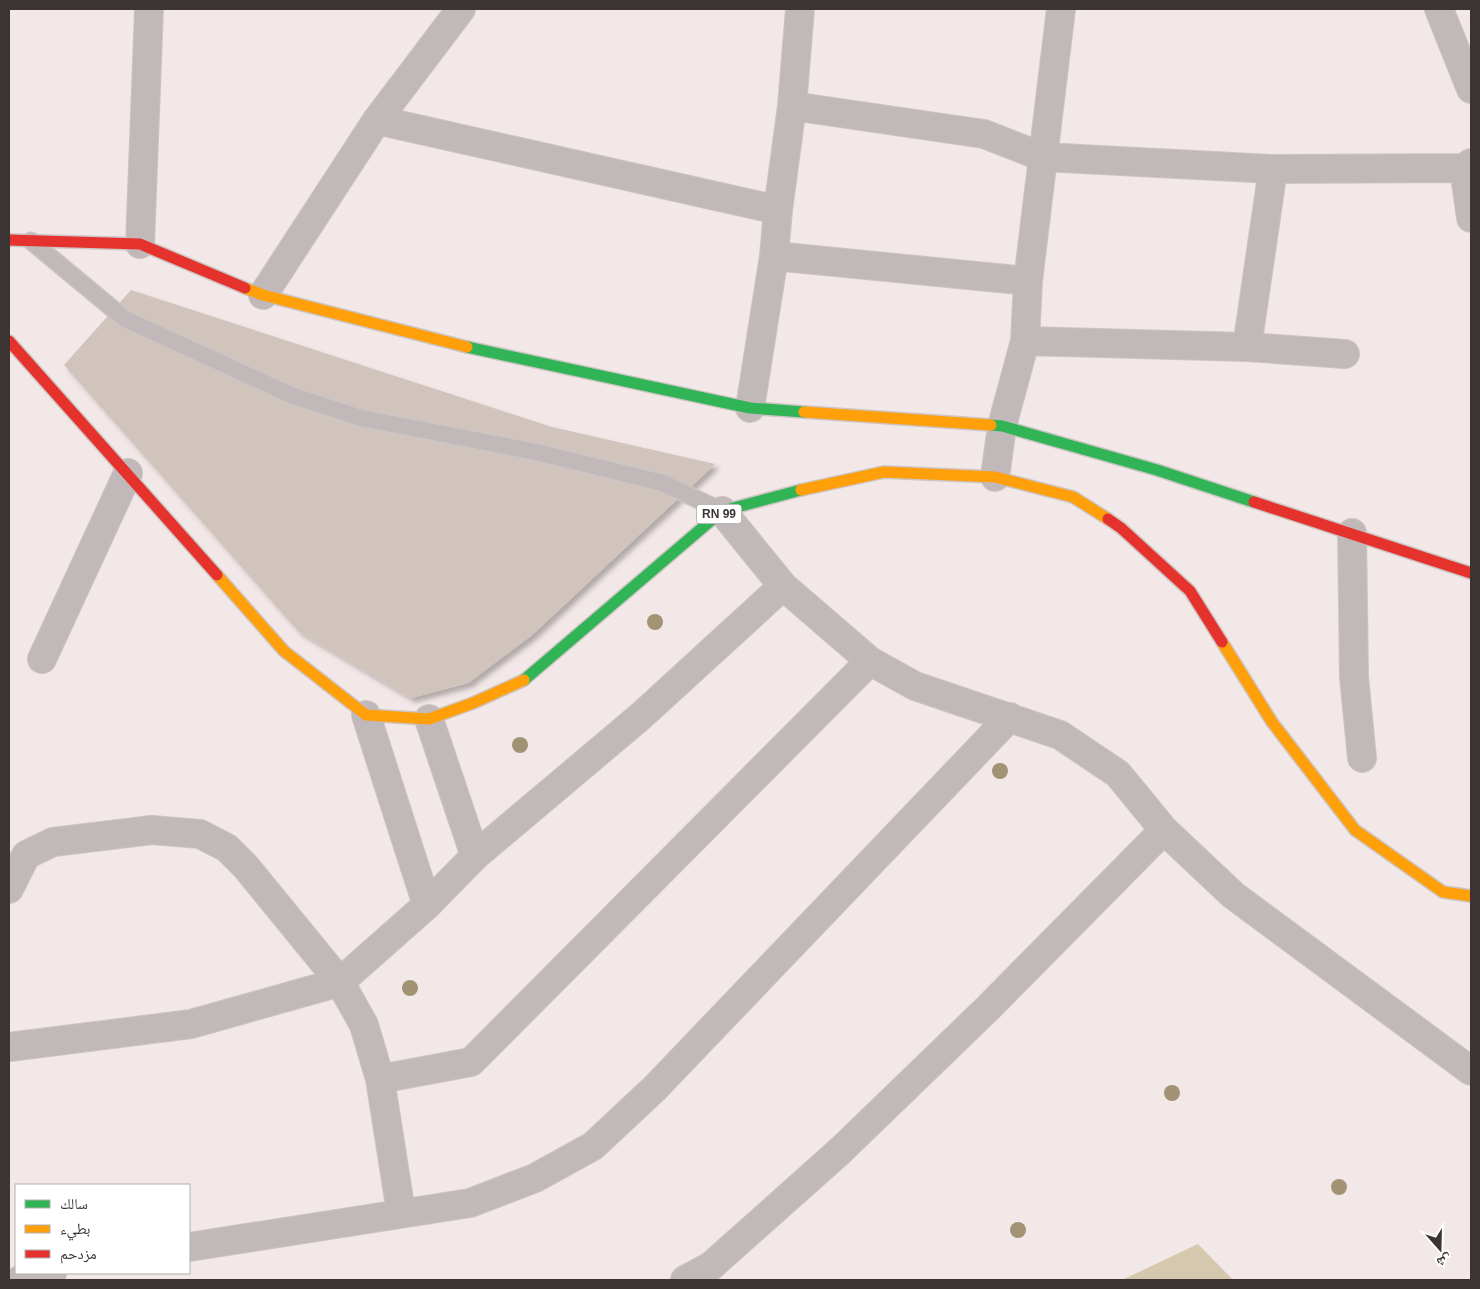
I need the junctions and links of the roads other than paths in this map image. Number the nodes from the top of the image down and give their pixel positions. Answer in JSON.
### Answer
{"nodes":[{"id":1,"x":148,"y":9,"type":"edge"},
{"id":2,"x":462,"y":9,"type":"edge"},
{"id":3,"x":800,"y":9,"type":"edge"},
{"id":4,"x":1061,"y":9,"type":"edge"},
{"id":5,"x":1439,"y":9,"type":"edge"},
{"id":6,"x":1471,"y":89,"type":"edge"},
{"id":7,"x":792,"y":106,"type":"junction"},
{"id":8,"x":377,"y":120,"type":"junction"},
{"id":9,"x":1043,"y":157,"type":"junction"},
{"id":10,"x":1468,"y":166,"type":"edge"},
{"id":11,"x":1273,"y":169,"type":"junction"},
{"id":12,"x":778,"y":210,"type":"junction"},
{"id":13,"x":1471,"y":218,"type":"edge"},
{"id":14,"x":9,"y":240,"type":"edge"},
{"id":15,"x":31,"y":241,"type":"junction"},
{"id":16,"x":140,"y":244,"type":"junction"},
{"id":17,"x":774,"y":256,"type":"junction"},
{"id":18,"x":1028,"y":281,"type":"junction"},
{"id":19,"x":263,"y":295,"type":"junction"},
{"id":20,"x":9,"y":341,"type":"edge"},
{"id":21,"x":1025,"y":341,"type":"junction"},
{"id":22,"x":1248,"y":347,"type":"junction"},
{"id":23,"x":1345,"y":354,"type":"dead end"},
{"id":24,"x":750,"y":408,"type":"junction"},
{"id":25,"x":1002,"y":426,"type":"junction"},
{"id":26,"x":128,"y":473,"type":"junction"},
{"id":27,"x":995,"y":477,"type":"junction"},
{"id":28,"x":722,"y":511,"type":"junction"},
{"id":29,"x":1352,"y":533,"type":"junction"},
{"id":30,"x":1471,"y":573,"type":"edge"},
{"id":31,"x":783,"y":586,"type":"junction"},
{"id":32,"x":42,"y":659,"type":"dead end"},
{"id":33,"x":870,"y":661,"type":"junction"},
{"id":34,"x":366,"y":715,"type":"junction"},
{"id":35,"x":1010,"y":717,"type":"junction"},
{"id":36,"x":429,"y":719,"type":"junction"},
{"id":37,"x":1362,"y":758,"type":"dead end"},
{"id":38,"x":1164,"y":830,"type":"junction"},
{"id":39,"x":475,"y":856,"type":"junction"},
{"id":40,"x":9,"y":889,"type":"edge"},
{"id":41,"x":1471,"y":896,"type":"edge"},
{"id":42,"x":427,"y":906,"type":"junction"},
{"id":43,"x":340,"y":982,"type":"junction"},
{"id":44,"x":9,"y":1048,"type":"edge"},
{"id":45,"x":1471,"y":1071,"type":"edge"},
{"id":46,"x":380,"y":1079,"type":"junction"},
{"id":47,"x":401,"y":1212,"type":"junction"},
{"id":48,"x":190,"y":1247,"type":"edge"},
{"id":49,"x":47,"y":1274,"type":"edge"},
{"id":50,"x":20,"y":1280,"type":"edge"},
{"id":51,"x":685,"y":1280,"type":"edge"}],
"edges":[{"from":1,"to":16,"type":"street"},
{"from":2,"to":8,"type":"street"},
{"from":3,"to":7,"type":"street"},
{"from":4,"to":9,"type":"street"},
{"from":5,"to":6,"type":"street"},
{"from":7,"to":9,"type":"street"},
{"from":7,"to":12,"type":"street"},
{"from":8,"to":12,"type":"street"},
{"from":8,"to":19,"type":"street"},
{"from":9,"to":11,"type":"street"},
{"from":9,"to":18,"type":"street"},
{"from":10,"to":11,"type":"street"},
{"from":10,"to":13,"type":"street"},
{"from":11,"to":22,"type":"street"},
{"from":12,"to":17,"type":"street"},
{"from":14,"to":15,"type":"main road"},
{"from":15,"to":16,"type":"main road"},
{"from":15,"to":28,"type":"lane"},
{"from":16,"to":19,"type":"main road"},
{"from":17,"to":18,"type":"street"},
{"from":17,"to":24,"type":"street"},
{"from":18,"to":21,"type":"street"},
{"from":19,"to":24,"type":"main road"},
{"from":20,"to":26,"type":"main road"},
{"from":21,"to":22,"type":"street"},
{"from":21,"to":25,"type":"street"},
{"from":22,"to":23,"type":"street"},
{"from":24,"to":25,"type":"main road"},
{"from":25,"to":27,"type":"street"},
{"from":25,"to":29,"type":"main road"},
{"from":26,"to":32,"type":"street"},
{"from":26,"to":34,"type":"main road"},
{"from":27,"to":28,"type":"main road","number":"RN 99"},
{"from":27,"to":41,"type":"main road","number":"RN 99"},
{"from":28,"to":31,"type":"street"},
{"from":28,"to":36,"type":"main road","number":"RN 99"},
{"from":29,"to":30,"type":"main road"},
{"from":29,"to":37,"type":"street"},
{"from":31,"to":33,"type":"street"},
{"from":31,"to":39,"type":"street"},
{"from":33,"to":35,"type":"street"},
{"from":33,"to":46,"type":"street"},
{"from":34,"to":36,"type":"main road","number":"RN 99"},
{"from":34,"to":42,"type":"street"},
{"from":35,"to":38,"type":"street"},
{"from":35,"to":47,"type":"street"},
{"from":36,"to":39,"type":"street"},
{"from":38,"to":45,"type":"street"},
{"from":38,"to":51,"type":"street"},
{"from":39,"to":42,"type":"street"},
{"from":40,"to":43,"type":"street"},
{"from":42,"to":43,"type":"street"},
{"from":43,"to":44,"type":"street"},
{"from":43,"to":46,"type":"street"},
{"from":46,"to":47,"type":"street"},
{"from":47,"to":48,"type":"street"},
{"from":49,"to":50,"type":"street"}]}
